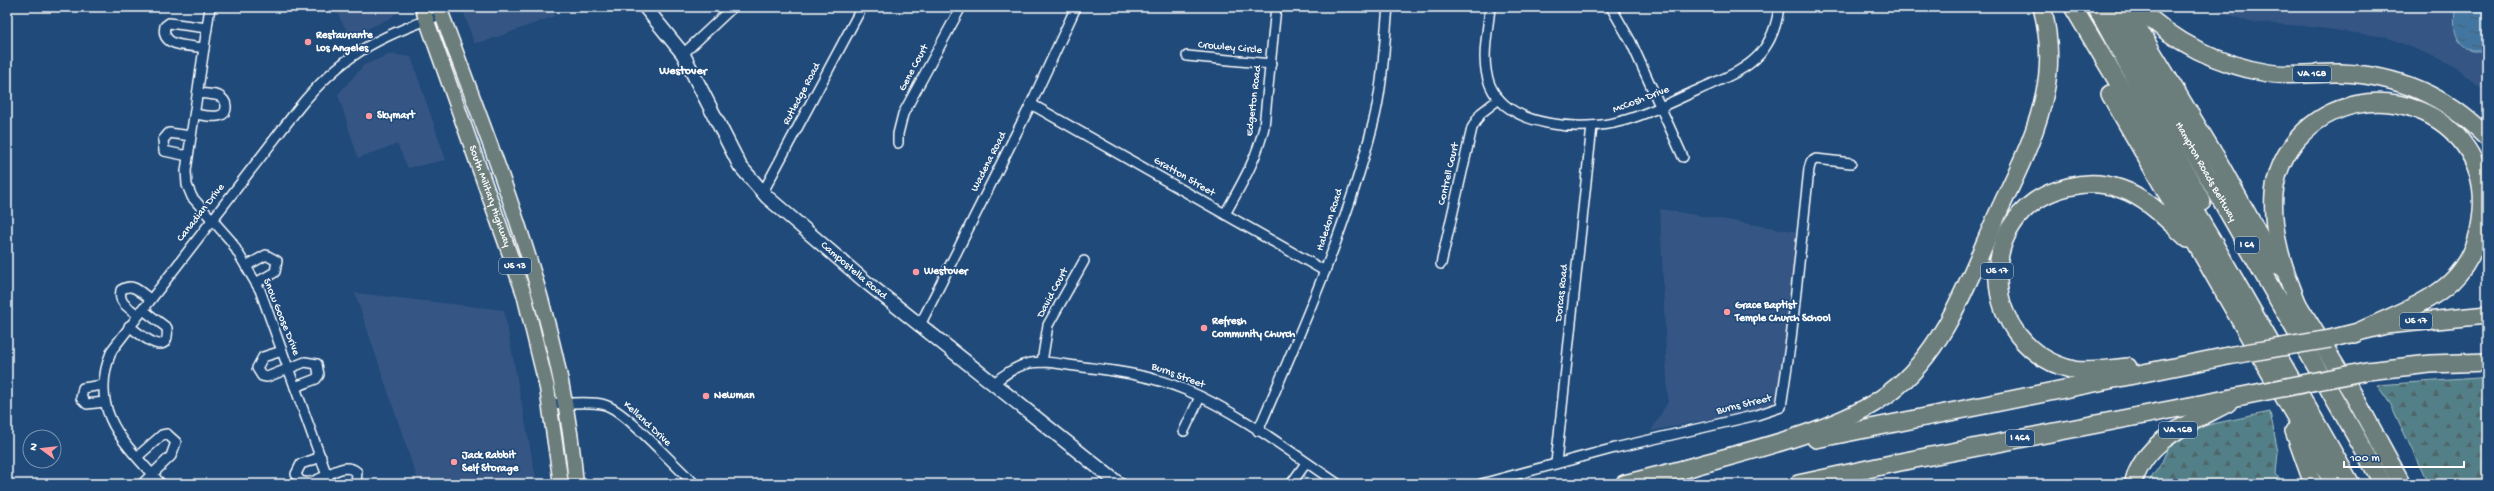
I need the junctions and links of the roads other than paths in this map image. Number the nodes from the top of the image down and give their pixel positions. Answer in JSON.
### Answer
{"nodes":[{"id":1,"x":210,"y":7,"type":"edge"},
{"id":2,"x":644,"y":7,"type":"edge"},
{"id":3,"x":733,"y":7,"type":"edge"},
{"id":4,"x":862,"y":7,"type":"edge"},
{"id":5,"x":960,"y":7,"type":"edge"},
{"id":6,"x":1076,"y":7,"type":"edge"},
{"id":7,"x":1276,"y":7,"type":"edge"},
{"id":8,"x":1388,"y":7,"type":"edge"},
{"id":9,"x":1490,"y":7,"type":"edge"},
{"id":10,"x":1611,"y":7,"type":"edge"},
{"id":11,"x":1779,"y":7,"type":"edge"},
{"id":12,"x":2042,"y":7,"type":"edge"},
{"id":13,"x":2061,"y":7,"type":"edge"},
{"id":14,"x":2073,"y":7,"type":"edge"},
{"id":15,"x":2096,"y":7,"type":"edge"},
{"id":16,"x":2108,"y":7,"type":"edge"},
{"id":17,"x":2125,"y":7,"type":"edge"},
{"id":18,"x":2138,"y":7,"type":"edge"},
{"id":19,"x":441,"y":11,"type":"edge"},
{"id":20,"x":425,"y":13,"type":"edge"},
{"id":21,"x":207,"y":28,"type":"junction"},
{"id":22,"x":204,"y":48,"type":"junction"},
{"id":23,"x":683,"y":54,"type":"junction"},
{"id":24,"x":1187,"y":56,"type":"dead end"},
{"id":25,"x":1270,"y":64,"type":"junction"},
{"id":26,"x":198,"y":93,"type":"junction"},
{"id":27,"x":1499,"y":99,"type":"junction"},
{"id":28,"x":1031,"y":104,"type":"junction"},
{"id":29,"x":1660,"y":107,"type":"junction"},
{"id":30,"x":195,"y":114,"type":"junction"},
{"id":31,"x":1592,"y":126,"type":"junction"},
{"id":32,"x":191,"y":136,"type":"junction"},
{"id":33,"x":2487,"y":137,"type":"edge"},
{"id":34,"x":898,"y":144,"type":"dead end"},
{"id":35,"x":188,"y":156,"type":"junction"},
{"id":36,"x":1683,"y":157,"type":"dead end"},
{"id":37,"x":1851,"y":164,"type":"dead end"},
{"id":38,"x":763,"y":192,"type":"junction"},
{"id":39,"x":1225,"y":214,"type":"junction"},
{"id":40,"x":212,"y":219,"type":"junction"},
{"id":41,"x":2199,"y":249,"type":"junction"},
{"id":42,"x":1084,"y":261,"type":"dead end"},
{"id":43,"x":1441,"y":264,"type":"dead end"},
{"id":44,"x":246,"y":266,"type":"junction"},
{"id":45,"x":1325,"y":272,"type":"junction"},
{"id":46,"x":256,"y":283,"type":"junction"},
{"id":47,"x":150,"y":298,"type":"junction"},
{"id":48,"x":2299,"y":307,"type":"junction"},
{"id":49,"x":140,"y":312,"type":"junction"},
{"id":50,"x":2484,"y":316,"type":"edge"},
{"id":51,"x":920,"y":325,"type":"junction"},
{"id":52,"x":129,"y":326,"type":"junction"},
{"id":53,"x":2354,"y":334,"type":"junction"},
{"id":54,"x":282,"y":351,"type":"junction"},
{"id":55,"x":2208,"y":361,"type":"junction"},
{"id":56,"x":1042,"y":362,"type":"junction"},
{"id":57,"x":2487,"y":362,"type":"edge"},
{"id":58,"x":289,"y":369,"type":"junction"},
{"id":59,"x":2366,"y":371,"type":"junction"},
{"id":60,"x":2487,"y":371,"type":"edge"},
{"id":61,"x":993,"y":384,"type":"junction"},
{"id":62,"x":103,"y":385,"type":"junction"},
{"id":63,"x":295,"y":386,"type":"junction"},
{"id":64,"x":2278,"y":390,"type":"junction"},
{"id":65,"x":2242,"y":396,"type":"junction"},
{"id":66,"x":1200,"y":397,"type":"junction"},
{"id":67,"x":104,"y":402,"type":"junction"},
{"id":68,"x":550,"y":403,"type":"junction"},
{"id":69,"x":566,"y":405,"type":"junction"},
{"id":70,"x":1184,"y":431,"type":"dead end"},
{"id":71,"x":1258,"y":431,"type":"junction"},
{"id":72,"x":321,"y":457,"type":"junction"},
{"id":73,"x":137,"y":458,"type":"junction"},
{"id":74,"x":1556,"y":462,"type":"junction"},
{"id":75,"x":1306,"y":463,"type":"junction"},
{"id":76,"x":1681,"y":470,"type":"junction"},
{"id":77,"x":152,"y":475,"type":"junction"},
{"id":78,"x":327,"y":475,"type":"junction"},
{"id":79,"x":142,"y":484,"type":"edge"},
{"id":80,"x":161,"y":484,"type":"edge"},
{"id":81,"x":330,"y":484,"type":"edge"},
{"id":82,"x":356,"y":484,"type":"edge"},
{"id":83,"x":561,"y":484,"type":"edge"},
{"id":84,"x":576,"y":484,"type":"edge"},
{"id":85,"x":695,"y":484,"type":"edge"},
{"id":86,"x":1119,"y":484,"type":"edge"},
{"id":87,"x":1291,"y":484,"type":"edge"},
{"id":88,"x":1338,"y":484,"type":"edge"},
{"id":89,"x":1481,"y":484,"type":"edge"},
{"id":90,"x":1624,"y":484,"type":"edge"},
{"id":91,"x":1798,"y":484,"type":"edge"},
{"id":92,"x":2132,"y":484,"type":"edge"},
{"id":93,"x":2313,"y":484,"type":"edge"},
{"id":94,"x":2334,"y":484,"type":"edge"},
{"id":95,"x":2351,"y":484,"type":"edge"},
{"id":96,"x":2362,"y":484,"type":"edge"},
{"id":97,"x":2383,"y":484,"type":"edge"},
{"id":98,"x":2402,"y":484,"type":"edge"}],
"edges":[{"from":1,"to":21,"type":"street","name":"Snow Goose Drive"},
{"from":2,"to":23,"type":"main road","name":"Campostella Road"},
{"from":3,"to":23,"type":"street"},
{"from":4,"to":38,"type":"street","name":"Rutledge Road"},
{"from":5,"to":34,"type":"street","name":"Gene Court"},
{"from":6,"to":28,"type":"street","name":"Wadena Road"},
{"from":7,"to":25,"type":"street","name":"Edgerton Road"},
{"from":8,"to":45,"type":"street","name":"Haledon Road"},
{"from":9,"to":27,"type":"street","name":"McCosh Drive"},
{"from":10,"to":29,"type":"street"},
{"from":11,"to":29,"type":"street","name":"McCosh Drive"},
{"from":12,"to":76,"type":"highway"},
{"from":13,"to":41,"type":"highway"},
{"from":14,"to":95,"type":"highway"},
{"from":15,"to":96,"type":"highway"},
{"from":16,"to":97,"type":"highway","name":"Hampton Roads Beltway","number":"I 64"},
{"from":17,"to":48,"type":"highway"},
{"from":18,"to":33,"type":"highway","number":"VA 168"},
{"from":19,"to":20,"type":"street","name":"Canadian Drive"},
{"from":19,"to":69,"type":"main road","name":"South Military Highway","number":"US 13"},
{"from":20,"to":40,"type":"street","name":"Canadian Drive"},
{"from":20,"to":68,"type":"main road","name":"South Military Highway","number":"US 13"},
{"from":21,"to":22,"type":"street","name":"Snow Goose Drive"},
{"from":21,"to":22,"type":"street"},
{"from":22,"to":26,"type":"street","name":"Snow Goose Drive"},
{"from":23,"to":38,"type":"main road","name":"Campostella Road"},
{"from":24,"to":25,"type":"street","name":"Crowley Circle"},
{"from":25,"to":39,"type":"street","name":"Edgerton Road"},
{"from":26,"to":30,"type":"street","name":"Snow Goose Drive"},
{"from":26,"to":30,"type":"street"},
{"from":27,"to":31,"type":"street","name":"McCosh Drive"},
{"from":27,"to":43,"type":"street","name":"Contrell Court"},
{"from":28,"to":39,"type":"street","name":"Gratton Street"},
{"from":28,"to":51,"type":"street","name":"Wadena Road"},
{"from":29,"to":31,"type":"street","name":"McCosh Drive"},
{"from":29,"to":36,"type":"street"},
{"from":30,"to":32,"type":"street","name":"Snow Goose Drive"},
{"from":31,"to":74,"type":"street","name":"Dorcas Road"},
{"from":32,"to":35,"type":"street","name":"Snow Goose Drive"},
{"from":32,"to":35,"type":"street"},
{"from":35,"to":40,"type":"street","name":"Snow Goose Drive"},
{"from":37,"to":74,"type":"street","name":"Burns Street"},
{"from":38,"to":51,"type":"main road","name":"Campostella Road"},
{"from":39,"to":45,"type":"street","name":"Gratton Street"},
{"from":40,"to":44,"type":"street","name":"Snow Goose Drive"},
{"from":40,"to":47,"type":"street","name":"Canadian Drive"},
{"from":41,"to":55,"type":"highway","number":"US 17"},
{"from":41,"to":64,"type":"highway"},
{"from":42,"to":56,"type":"street","name":"David Court"},
{"from":44,"to":46,"type":"street","name":"Snow Goose Drive"},
{"from":44,"to":46,"type":"street"},
{"from":45,"to":71,"type":"street","name":"Haledon Road"},
{"from":46,"to":54,"type":"street","name":"Snow Goose Drive"},
{"from":47,"to":49,"type":"street","name":"Canadian Drive"},
{"from":47,"to":49,"type":"street"},
{"from":48,"to":53,"type":"highway"},
{"from":48,"to":98,"type":"highway"},
{"from":49,"to":52,"type":"street","name":"Canadian Drive"},
{"from":49,"to":52,"type":"street"},
{"from":50,"to":53,"type":"highway","number":"US 17"},
{"from":51,"to":61,"type":"main road","name":"Campostella Road"},
{"from":52,"to":62,"type":"street","name":"Canadian Drive"},
{"from":53,"to":55,"type":"highway","bridge":true},
{"from":54,"to":58,"type":"street","name":"Snow Goose Drive"},
{"from":54,"to":58,"type":"street"},
{"from":55,"to":76,"type":"highway"},
{"from":56,"to":61,"type":"street","name":"Burns Street"},
{"from":56,"to":66,"type":"street","name":"Burns Street"},
{"from":57,"to":59,"type":"highway"},
{"from":58,"to":63,"type":"street","name":"Snow Goose Drive"},
{"from":58,"to":63,"type":"street"},
{"from":59,"to":60,"type":"highway"},
{"from":59,"to":65,"type":"highway","number":"I 464","bridge":true},
{"from":61,"to":86,"type":"main road","name":"Campostella Road"},
{"from":62,"to":67,"type":"street","name":"Canadian Drive"},
{"from":62,"to":67,"type":"street"},
{"from":63,"to":72,"type":"street","name":"Snow Goose Drive"},
{"from":64,"to":93,"type":"highway"},
{"from":64,"to":94,"type":"highway"},
{"from":65,"to":91,"type":"highway","number":"I 464"},
{"from":65,"to":92,"type":"highway","number":"VA 168"},
{"from":66,"to":70,"type":"street"},
{"from":66,"to":71,"type":"street","name":"Burns Street"},
{"from":67,"to":73,"type":"street","name":"Canadian Drive"},
{"from":68,"to":69,"type":"street","name":"Kelland Drive"},
{"from":68,"to":83,"type":"main road","name":"South Military Highway","number":"US 13"},
{"from":69,"to":84,"type":"main road","name":"South Military Highway","number":"US 13"},
{"from":69,"to":85,"type":"street","name":"Kelland Drive"},
{"from":71,"to":75,"type":"street","name":"Burns Street"},
{"from":72,"to":78,"type":"street","name":"Snow Goose Drive"},
{"from":72,"to":78,"type":"street"},
{"from":73,"to":77,"type":"street","name":"Canadian Drive"},
{"from":73,"to":77,"type":"street"},
{"from":74,"to":89,"type":"street","name":"Burns Street"},
{"from":75,"to":87,"type":"street"},
{"from":75,"to":88,"type":"street","name":"Burns Street"},
{"from":76,"to":90,"type":"highway"},
{"from":77,"to":79,"type":"street"},
{"from":77,"to":80,"type":"street","name":"Canadian Drive"},
{"from":78,"to":81,"type":"street","name":"Snow Goose Drive"},
{"from":78,"to":82,"type":"street"}]}
